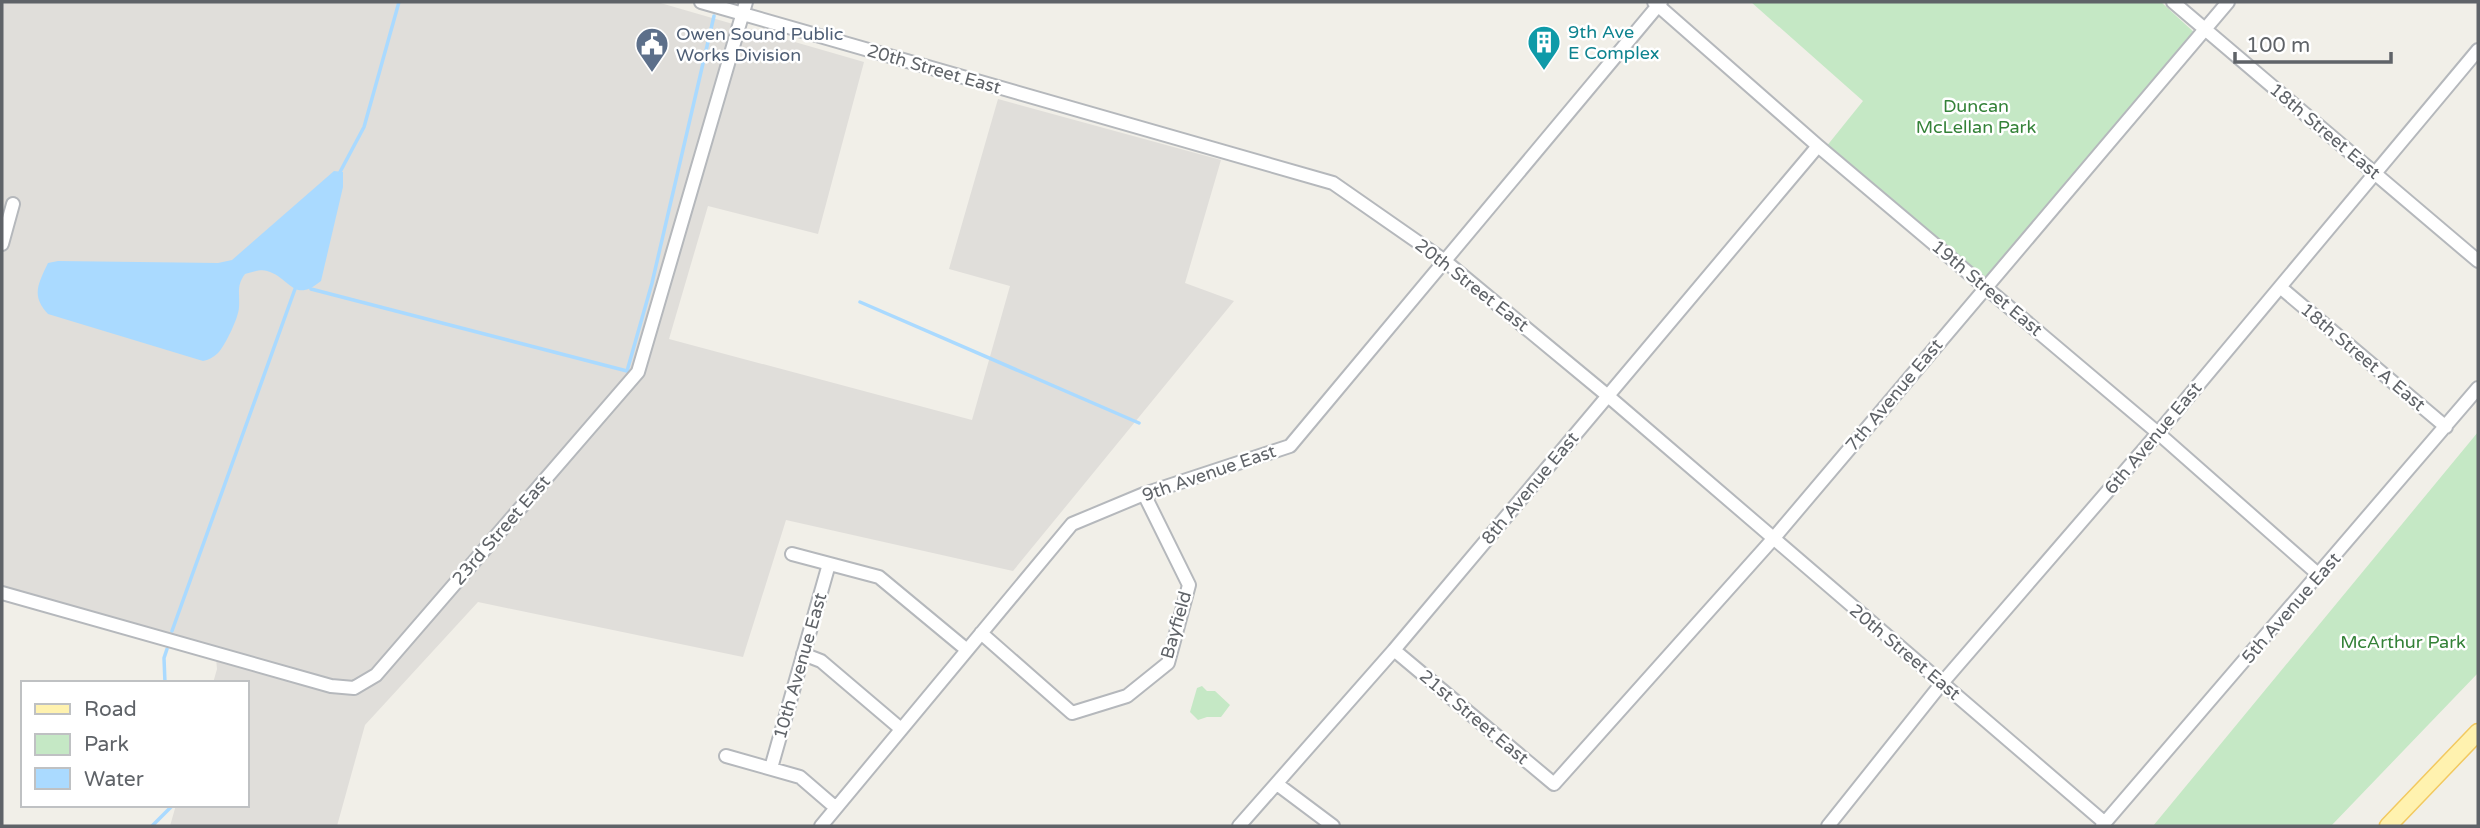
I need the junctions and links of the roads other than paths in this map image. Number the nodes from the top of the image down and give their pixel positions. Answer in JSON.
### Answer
{"nodes":[{"id":1,"x":701,"y":2,"type":"edge"},
{"id":2,"x":2173,"y":2,"type":"edge"},
{"id":3,"x":2228,"y":2,"type":"edge"},
{"id":4,"x":1658,"y":3,"type":"edge"},
{"id":5,"x":745,"y":8,"type":"edge"},
{"id":6,"x":2204,"y":30,"type":"junction"},
{"id":7,"x":2478,"y":50,"type":"edge"},
{"id":8,"x":1818,"y":146,"type":"junction"},
{"id":9,"x":2374,"y":172,"type":"junction"},
{"id":10,"x":13,"y":205,"type":"dead end"},
{"id":11,"x":2,"y":244,"type":"edge"},
{"id":12,"x":1444,"y":261,"type":"junction"},
{"id":13,"x":2478,"y":261,"type":"edge"},
{"id":14,"x":2280,"y":287,"type":"junction"},
{"id":15,"x":1986,"y":288,"type":"junction"},
{"id":16,"x":2478,"y":388,"type":"edge"},
{"id":17,"x":1608,"y":396,"type":"junction"},
{"id":18,"x":2446,"y":427,"type":"junction"},
{"id":19,"x":2158,"y":433,"type":"junction"},
{"id":20,"x":1143,"y":494,"type":"junction"},
{"id":21,"x":1773,"y":539,"type":"junction"},
{"id":22,"x":792,"y":554,"type":"dead end"},
{"id":23,"x":829,"y":564,"type":"junction"},
{"id":24,"x":2319,"y":575,"type":"junction"},
{"id":25,"x":2,"y":593,"type":"edge"},
{"id":26,"x":981,"y":634,"type":"junction"},
{"id":27,"x":967,"y":650,"type":"junction"},
{"id":28,"x":1394,"y":650,"type":"junction"},
{"id":29,"x":803,"y":654,"type":"junction"},
{"id":30,"x":1942,"y":683,"type":"junction"},
{"id":31,"x":901,"y":729,"type":"junction"},
{"id":32,"x":2478,"y":732,"type":"edge"},
{"id":33,"x":726,"y":756,"type":"dead end"},
{"id":34,"x":771,"y":768,"type":"junction"},
{"id":35,"x":1277,"y":784,"type":"junction"},
{"id":36,"x":1555,"y":784,"type":"joint"},
{"id":37,"x":836,"y":808,"type":"junction"},
{"id":38,"x":2104,"y":825,"type":"edge"},
{"id":39,"x":821,"y":826,"type":"edge"},
{"id":40,"x":1239,"y":826,"type":"edge"},
{"id":41,"x":1333,"y":826,"type":"edge"},
{"id":42,"x":1828,"y":826,"type":"edge"},
{"id":43,"x":2388,"y":826,"type":"edge"}],
"edges":[{"from":1,"to":5,"type":"street","name":"20th Street East"},
{"from":2,"to":6,"type":"street","name":"18th Street East"},
{"from":3,"to":6,"type":"street","name":"7th Avenue East"},
{"from":4,"to":8,"type":"street","name":"19th Street East"},
{"from":4,"to":12,"type":"street","name":"9th Avenue East"},
{"from":5,"to":12,"type":"street","name":"20th Street East"},
{"from":5,"to":25,"type":"street","name":"23rd Street East"},
{"from":6,"to":9,"type":"street","name":"18th Street East"},
{"from":6,"to":15,"type":"street","name":"7th Avenue East"},
{"from":7,"to":9,"type":"street","name":"6th Avenue East"},
{"from":8,"to":15,"type":"street","name":"19th Street East"},
{"from":8,"to":17,"type":"street","name":"8th Avenue East"},
{"from":9,"to":13,"type":"street","name":"18th Street East"},
{"from":9,"to":14,"type":"street","name":"6th Avenue East"},
{"from":10,"to":11,"type":"street"},
{"from":12,"to":17,"type":"street","name":"20th Street East"},
{"from":12,"to":20,"type":"street","name":"9th Avenue East"},
{"from":14,"to":18,"type":"street","name":"18th Street A East"},
{"from":14,"to":19,"type":"street","name":"6th Avenue East"},
{"from":15,"to":19,"type":"street","name":"19th Street East"},
{"from":15,"to":21,"type":"street","name":"7th Avenue East"},
{"from":16,"to":18,"type":"street","name":"5th Avenue East"},
{"from":17,"to":21,"type":"street","name":"20th Street East"},
{"from":17,"to":28,"type":"street","name":"8th Avenue East"},
{"from":18,"to":24,"type":"street","name":"5th Avenue East"},
{"from":19,"to":24,"type":"street","name":"19th Street East"},
{"from":19,"to":30,"type":"street","name":"6th Avenue East"},
{"from":20,"to":26,"type":"street","name":"9th Avenue East"},
{"from":20,"to":26,"type":"street","name":"Bayfield"},
{"from":21,"to":30,"type":"street","name":"20th Street East"},
{"from":21,"to":36,"type":"street","name":"7th Avenue East"},
{"from":22,"to":23,"type":"street"},
{"from":23,"to":27,"type":"street"},
{"from":23,"to":29,"type":"street","name":"10th Avenue East"},
{"from":24,"to":38,"type":"street","name":"5th Avenue East"},
{"from":26,"to":27,"type":"street","name":"9th Avenue East"},
{"from":27,"to":31,"type":"street","name":"9th Avenue East"},
{"from":28,"to":35,"type":"street","name":"8th Avenue East"},
{"from":28,"to":36,"type":"street","name":"21st Street East"},
{"from":29,"to":31,"type":"street"},
{"from":29,"to":34,"type":"street","name":"10th Avenue East"},
{"from":30,"to":38,"type":"street","name":"20th Street East"},
{"from":30,"to":42,"type":"street","name":"6th Avenue East"},
{"from":31,"to":37,"type":"street","name":"9th Avenue East"},
{"from":32,"to":43,"type":"main road"},
{"from":33,"to":34,"type":"street"},
{"from":34,"to":37,"type":"street"},
{"from":35,"to":40,"type":"street","name":"8th Avenue East"},
{"from":35,"to":41,"type":"street"},
{"from":37,"to":39,"type":"street","name":"9th Avenue East"}]}
